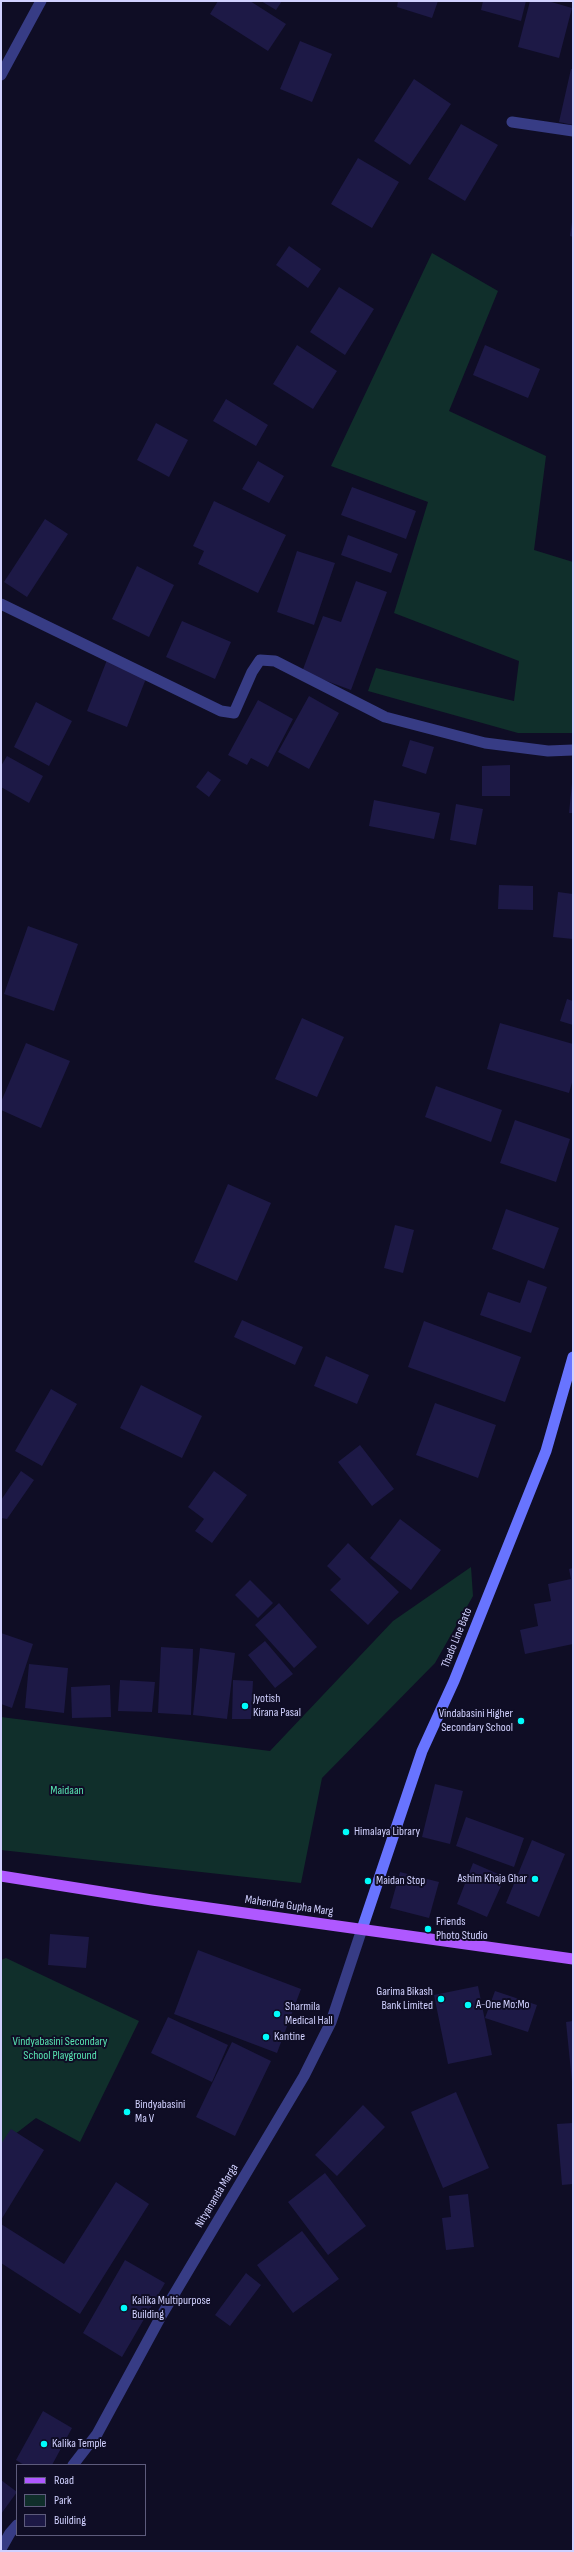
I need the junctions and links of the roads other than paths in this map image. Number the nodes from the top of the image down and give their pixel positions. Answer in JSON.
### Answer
{"nodes":[{"id":1,"x":41,"y":1,"type":"edge"},
{"id":2,"x":1,"y":75,"type":"edge"},
{"id":3,"x":512,"y":122,"type":"dead end"},
{"id":4,"x":573,"y":131,"type":"edge"},
{"id":5,"x":1,"y":604,"type":"edge"},
{"id":6,"x":573,"y":750,"type":"edge"},
{"id":7,"x":573,"y":1357,"type":"edge"},
{"id":8,"x":1,"y":1876,"type":"edge"},
{"id":9,"x":362,"y":1929,"type":"junction"},
{"id":10,"x":573,"y":1959,"type":"edge"},
{"id":11,"x":74,"y":2464,"type":"edge"},
{"id":12,"x":16,"y":2526,"type":"edge"},
{"id":13,"x":1,"y":2549,"type":"edge"}],
"edges":[{"from":1,"to":2,"type":"street"},
{"from":3,"to":4,"type":"street"},
{"from":5,"to":6,"type":"street"},
{"from":7,"to":9,"type":"main road","name":"Thado Line Bato"},
{"from":8,"to":9,"type":"main road","name":"Mahendra Gupha Marg"},
{"from":9,"to":10,"type":"main road","name":"Mahendra Gupha Marg"},
{"from":9,"to":11,"type":"street","name":"Nityananda Marga"},
{"from":12,"to":13,"type":"street"}]}
